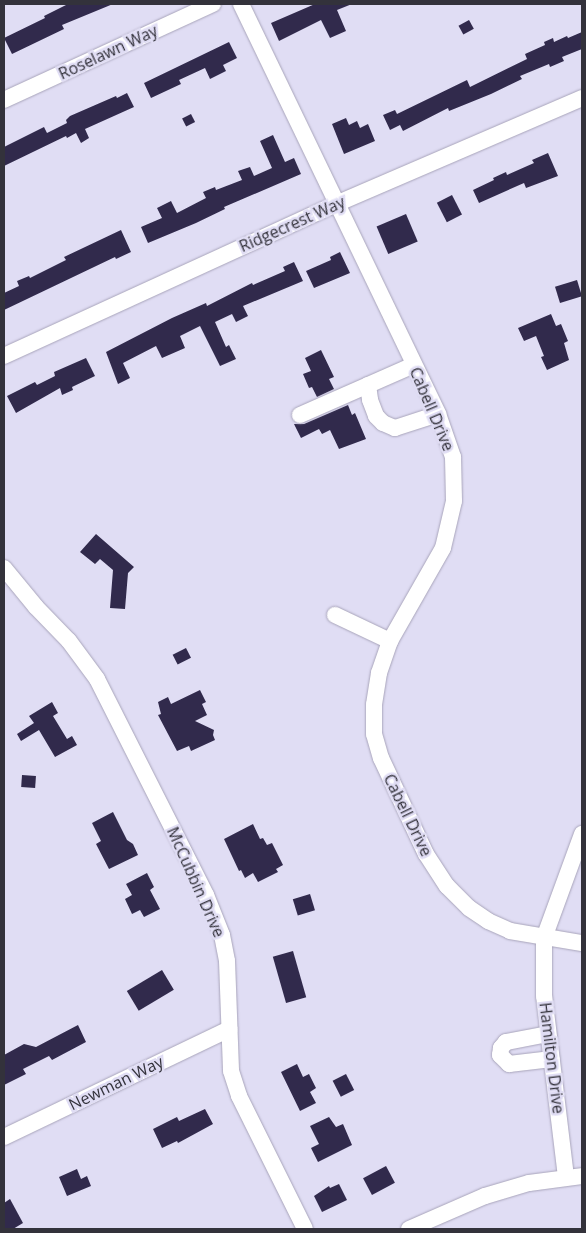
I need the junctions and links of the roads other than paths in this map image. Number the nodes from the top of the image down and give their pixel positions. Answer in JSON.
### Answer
{"nodes":[{"id":1,"x":213,"y":4,"type":"edge"},
{"id":2,"x":241,"y":4,"type":"edge"},
{"id":3,"x":582,"y":98,"type":"edge"},
{"id":4,"x":4,"y":100,"type":"edge"},
{"id":5,"x":336,"y":204,"type":"junction"},
{"id":6,"x":4,"y":356,"type":"edge"},
{"id":7,"x":414,"y":365,"type":"junction"},
{"id":8,"x":368,"y":385,"type":"junction"},
{"id":9,"x":438,"y":414,"type":"junction"},
{"id":10,"x":300,"y":415,"type":"dead end"},
{"id":11,"x":4,"y":568,"type":"edge"},
{"id":12,"x":335,"y":615,"type":"dead end"},
{"id":13,"x":390,"y":641,"type":"junction"},
{"id":14,"x":582,"y":834,"type":"edge"},
{"id":15,"x":544,"y":938,"type":"junction"},
{"id":16,"x":582,"y":943,"type":"edge"},
{"id":17,"x":229,"y":1029,"type":"junction"},
{"id":18,"x":548,"y":1034,"type":"junction"},
{"id":19,"x":552,"y":1059,"type":"junction"},
{"id":20,"x":4,"y":1137,"type":"edge"},
{"id":21,"x":574,"y":1176,"type":"edge"},
{"id":22,"x":305,"y":1229,"type":"edge"},
{"id":23,"x":409,"y":1229,"type":"edge"}],
"edges":[{"from":1,"to":4,"type":"street","name":"Roselawn Way"},
{"from":2,"to":5,"type":"street","name":"Cabell Drive"},
{"from":3,"to":5,"type":"street","name":"Ridgecrest Way"},
{"from":5,"to":6,"type":"street","name":"Ridgecrest Way"},
{"from":5,"to":7,"type":"street","name":"Cabell Drive"},
{"from":7,"to":8,"type":"street"},
{"from":7,"to":9,"type":"street","name":"Cabell Drive"},
{"from":8,"to":9,"type":"street"},
{"from":8,"to":10,"type":"street"},
{"from":9,"to":13,"type":"street","name":"Cabell Drive"},
{"from":11,"to":17,"type":"street","name":"McCubbin Drive"},
{"from":12,"to":13,"type":"street"},
{"from":13,"to":15,"type":"street","name":"Cabell Drive"},
{"from":14,"to":15,"type":"street"},
{"from":15,"to":16,"type":"street","name":"Cabell Drive"},
{"from":15,"to":18,"type":"street","name":"Hamilton Drive"},
{"from":17,"to":20,"type":"street","name":"Newman Way"},
{"from":17,"to":22,"type":"street","name":"McCubbin Drive"},
{"from":18,"to":19,"type":"street","name":"Hamilton Drive"},
{"from":18,"to":19,"type":"street"},
{"from":19,"to":21,"type":"street","name":"Hamilton Drive"},
{"from":21,"to":23,"type":"street"}]}
